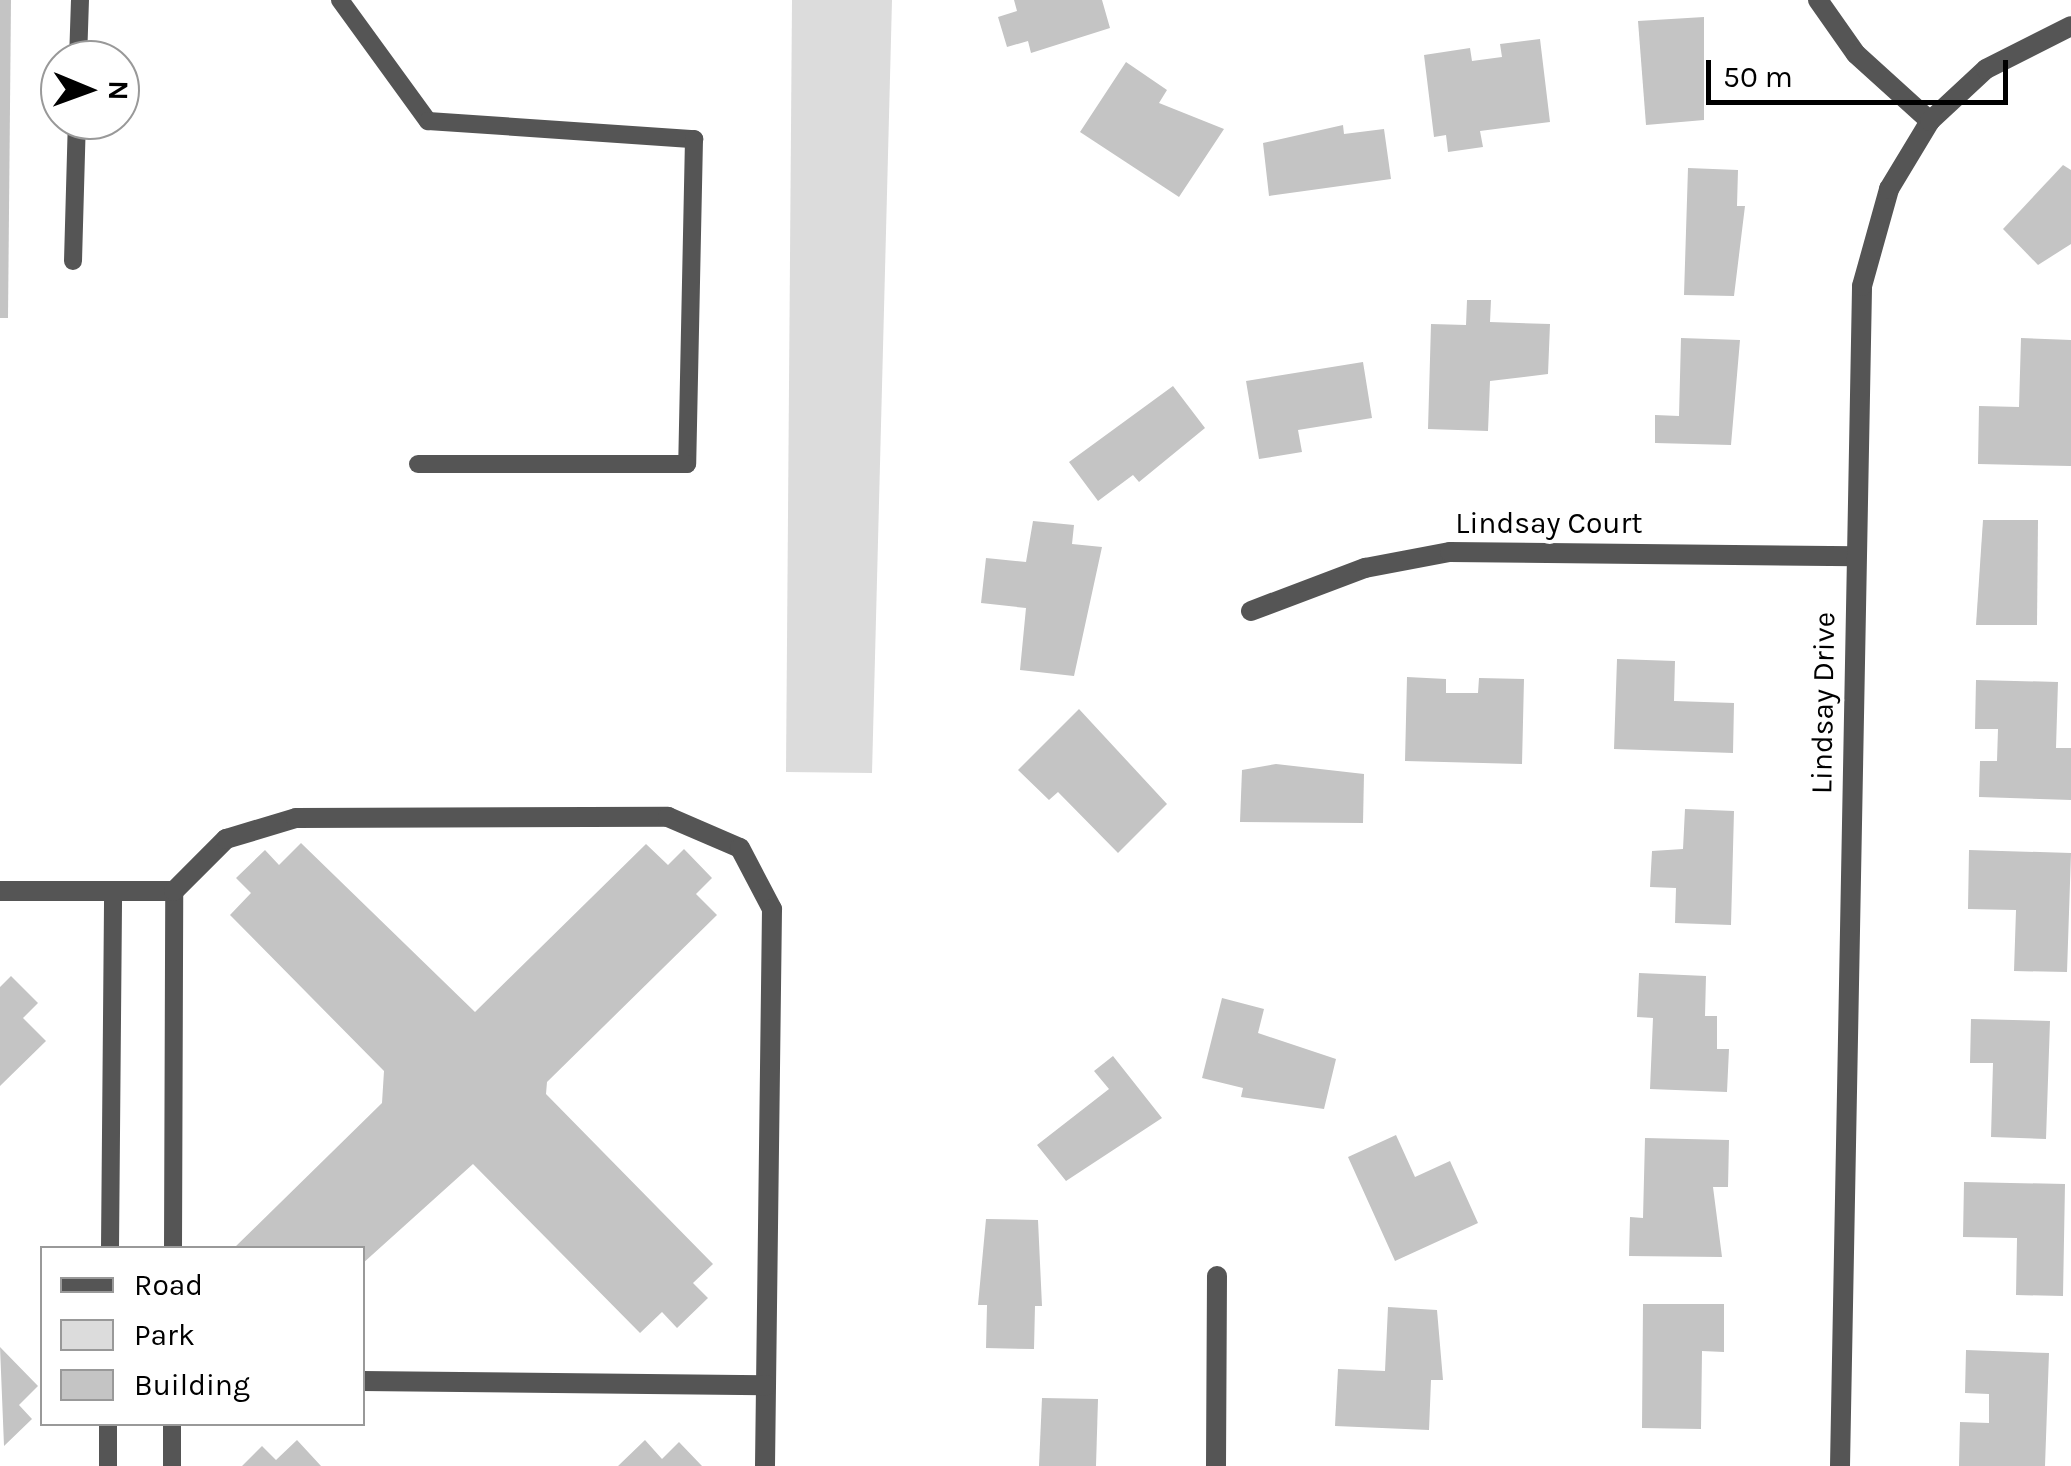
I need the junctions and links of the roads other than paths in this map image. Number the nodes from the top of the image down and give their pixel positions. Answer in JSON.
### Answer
{"nodes":[{"id":1,"x":80,"y":0,"type":"edge"},
{"id":2,"x":340,"y":0,"type":"edge"},
{"id":3,"x":1818,"y":0,"type":"edge"},
{"id":4,"x":2071,"y":26,"type":"edge"},
{"id":5,"x":79,"y":40,"type":"edge"},
{"id":6,"x":1930,"y":121,"type":"junction"},
{"id":7,"x":75,"y":140,"type":"edge"},
{"id":8,"x":72,"y":261,"type":"dead end"},
{"id":9,"x":418,"y":464,"type":"dead end"},
{"id":10,"x":1856,"y":556,"type":"junction"},
{"id":11,"x":1252,"y":612,"type":"dead end"},
{"id":12,"x":113,"y":891,"type":"junction"},
{"id":13,"x":174,"y":891,"type":"junction"},
{"id":14,"x":0,"y":892,"type":"edge"},
{"id":15,"x":110,"y":1246,"type":"edge"},
{"id":16,"x":173,"y":1246,"type":"edge"},
{"id":17,"x":1217,"y":1276,"type":"dead end"},
{"id":18,"x":365,"y":1381,"type":"edge"},
{"id":19,"x":766,"y":1385,"type":"junction"},
{"id":20,"x":108,"y":1426,"type":"edge"},
{"id":21,"x":172,"y":1426,"type":"edge"},
{"id":22,"x":108,"y":1466,"type":"edge"},
{"id":23,"x":172,"y":1466,"type":"edge"},
{"id":24,"x":765,"y":1466,"type":"edge"},
{"id":25,"x":1216,"y":1466,"type":"edge"},
{"id":26,"x":1840,"y":1466,"type":"edge"}],
"edges":[{"from":1,"to":5,"type":"lane"},
{"from":2,"to":9,"type":"lane"},
{"from":3,"to":6,"type":"street"},
{"from":4,"to":6,"type":"street"},
{"from":6,"to":10,"type":"street","name":"Lindsay Drive"},
{"from":7,"to":8,"type":"lane"},
{"from":10,"to":11,"type":"street","name":"Lindsay Court"},
{"from":10,"to":26,"type":"street","name":"Lindsay Drive"},
{"from":12,"to":13,"type":"street"},
{"from":12,"to":14,"type":"street"},
{"from":12,"to":15,"type":"lane"},
{"from":13,"to":16,"type":"lane"},
{"from":13,"to":19,"type":"street"},
{"from":17,"to":25,"type":"street"},
{"from":18,"to":19,"type":"street"},
{"from":19,"to":24,"type":"street"},
{"from":20,"to":22,"type":"lane"},
{"from":21,"to":23,"type":"lane"}]}
